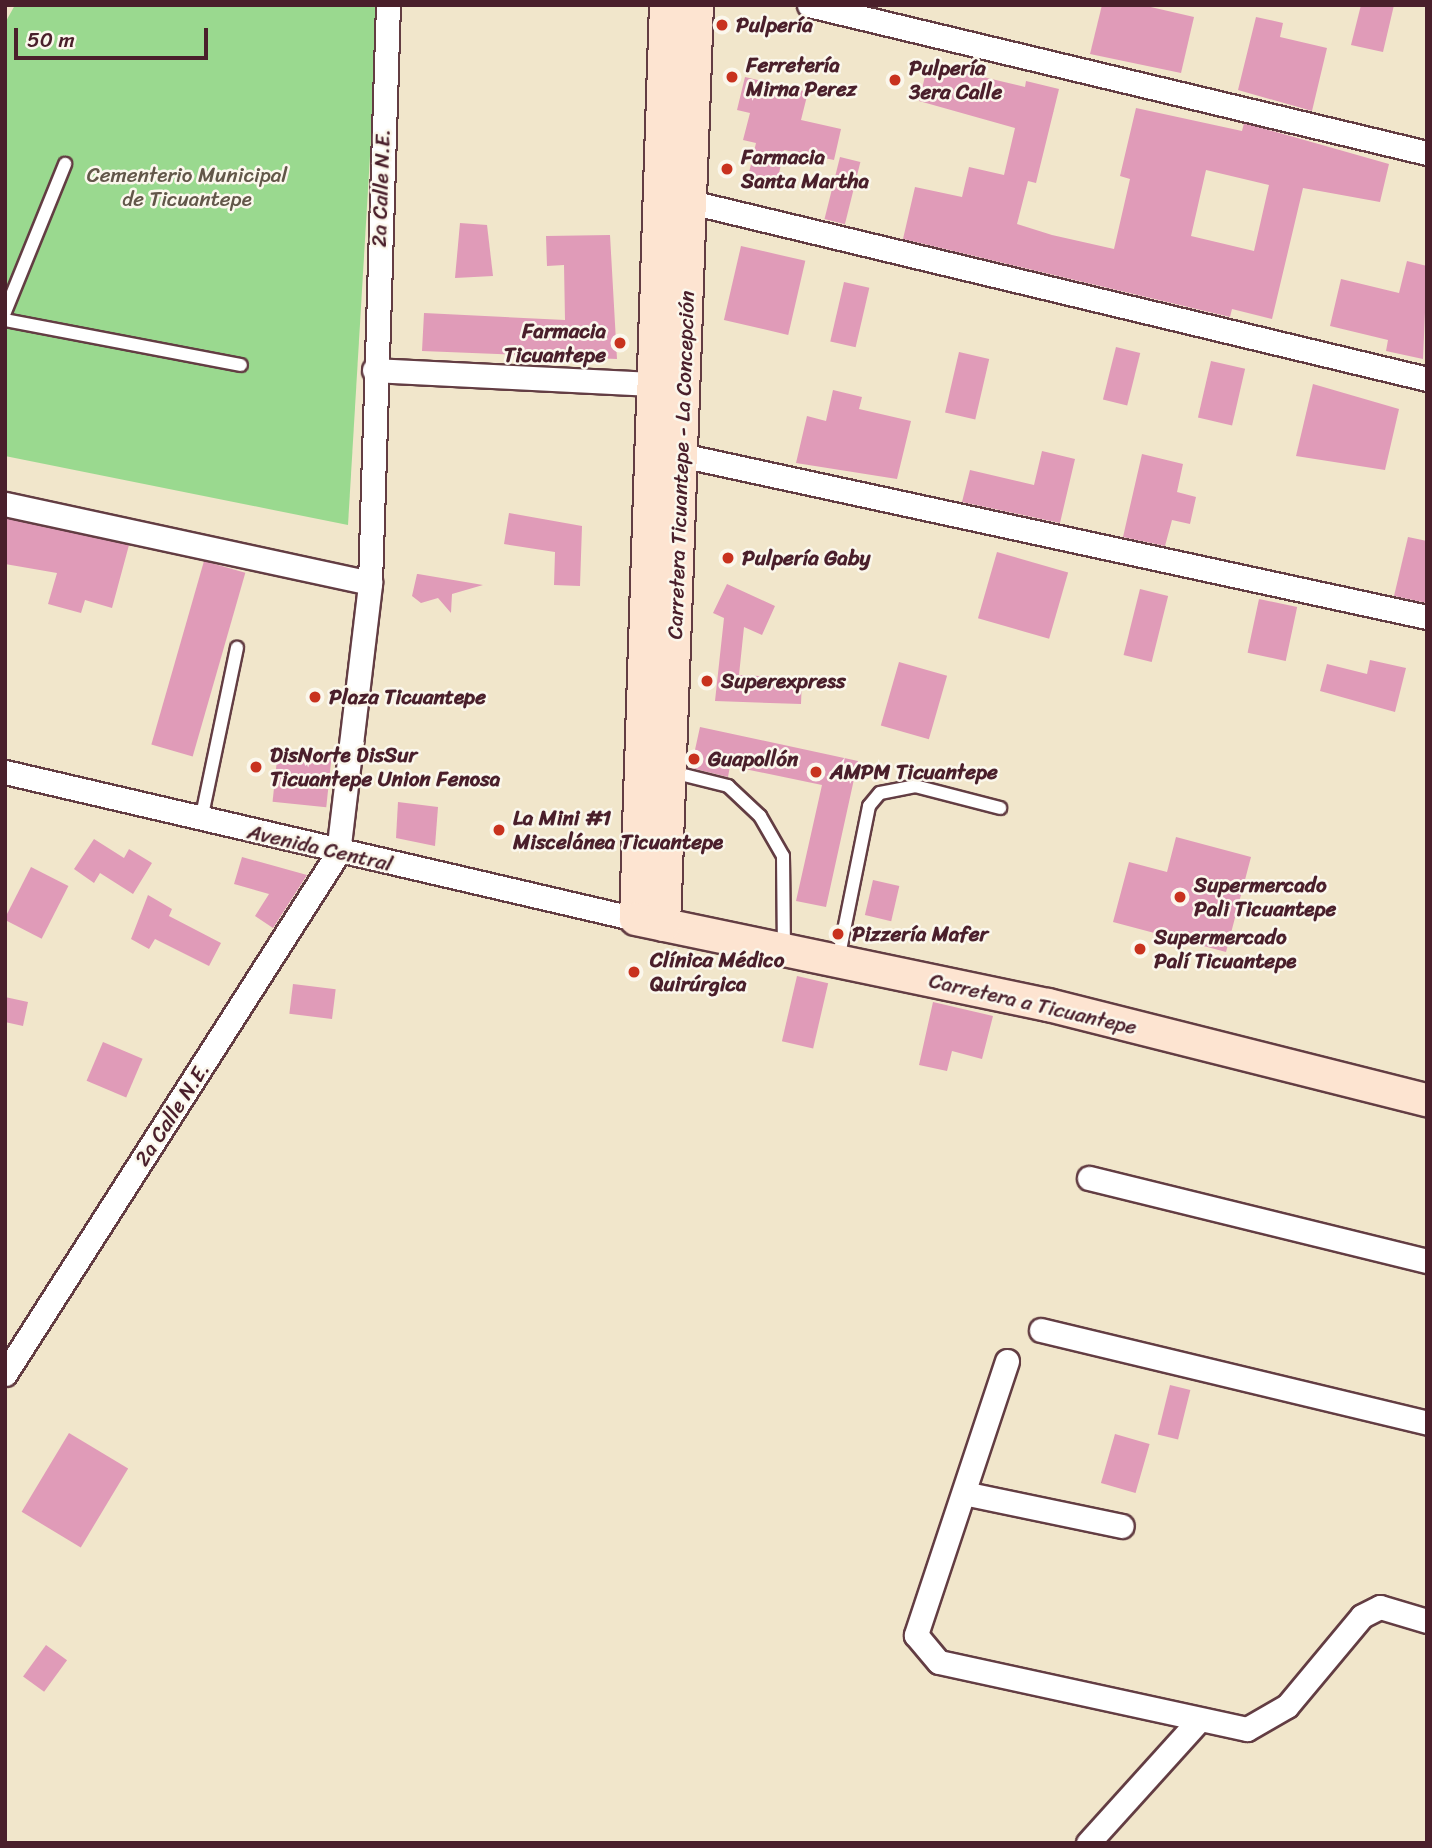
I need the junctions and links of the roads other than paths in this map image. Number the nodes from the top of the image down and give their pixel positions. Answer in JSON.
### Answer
{"nodes":[{"id":1,"x":388,"y":5,"type":"edge"},
{"id":2,"x":666,"y":5,"type":"edge"},
{"id":3,"x":697,"y":5,"type":"edge"},
{"id":4,"x":809,"y":5,"type":"edge"},
{"id":5,"x":1427,"y":153,"type":"edge"},
{"id":6,"x":65,"y":164,"type":"dead end"},
{"id":7,"x":659,"y":195,"type":"junction"},
{"id":8,"x":690,"y":202,"type":"junction"},
{"id":9,"x":5,"y":312,"type":"edge"},
{"id":10,"x":5,"y":320,"type":"edge"},
{"id":11,"x":241,"y":365,"type":"dead end"},
{"id":12,"x":374,"y":370,"type":"junction"},
{"id":13,"x":1427,"y":379,"type":"edge"},
{"id":14,"x":668,"y":385,"type":"junction"},
{"id":15,"x":666,"y":451,"type":"junction"},
{"id":16,"x":5,"y":504,"type":"edge"},
{"id":17,"x":369,"y":583,"type":"junction"},
{"id":18,"x":1427,"y":617,"type":"edge"},
{"id":19,"x":237,"y":648,"type":"dead end"},
{"id":20,"x":5,"y":772,"type":"edge"},
{"id":21,"x":671,"y":772,"type":"junction"},
{"id":22,"x":1000,"y":808,"type":"dead end"},
{"id":23,"x":201,"y":820,"type":"junction"},
{"id":24,"x":338,"y":853,"type":"junction"},
{"id":25,"x":650,"y":922,"type":"junction"},
{"id":26,"x":784,"y":949,"type":"junction"},
{"id":27,"x":838,"y":960,"type":"junction"},
{"id":28,"x":1427,"y":1100,"type":"edge"},
{"id":29,"x":1089,"y":1178,"type":"dead end"},
{"id":30,"x":1427,"y":1261,"type":"edge"},
{"id":31,"x":1041,"y":1330,"type":"dead end"},
{"id":32,"x":1007,"y":1361,"type":"dead end"},
{"id":33,"x":7,"y":1367,"type":"edge"},
{"id":34,"x":1427,"y":1423,"type":"edge"},
{"id":35,"x":964,"y":1493,"type":"junction"},
{"id":36,"x":1122,"y":1526,"type":"dead end"},
{"id":37,"x":1427,"y":1621,"type":"edge"},
{"id":38,"x":1199,"y":1720,"type":"junction"},
{"id":39,"x":1088,"y":1843,"type":"edge"}],
"edges":[{"from":1,"to":12,"type":"street","name":"2a Calle N.E."},
{"from":2,"to":7,"type":"main road","name":"Carretera Ticuantepe - La Concepción"},
{"from":3,"to":8,"type":"main road","name":"Carretera Ticuantepe - La Concepción"},
{"from":4,"to":5,"type":"street"},
{"from":6,"to":9,"type":"lane"},
{"from":7,"to":8,"type":"street"},
{"from":7,"to":14,"type":"main road","name":"Carretera Ticuantepe - La Concepción"},
{"from":8,"to":13,"type":"street"},
{"from":8,"to":14,"type":"main road","name":"Carretera Ticuantepe - La Concepción"},
{"from":10,"to":11,"type":"lane"},
{"from":12,"to":14,"type":"street"},
{"from":12,"to":17,"type":"street","name":"2a Calle N.E."},
{"from":14,"to":15,"type":"main road","name":"Carretera Ticuantepe - La Concepción"},
{"from":15,"to":18,"type":"street"},
{"from":15,"to":21,"type":"main road","name":"Carretera Ticuantepe - La Concepción"},
{"from":15,"to":25,"type":"main road","name":"Carretera Ticuantepe - La Concepción"},
{"from":16,"to":17,"type":"street"},
{"from":17,"to":24,"type":"street","name":"2a Calle N.E."},
{"from":19,"to":23,"type":"lane"},
{"from":20,"to":23,"type":"street","name":"Avenida Central"},
{"from":21,"to":25,"type":"main road","name":"Carretera Ticuantepe - La Concepción"},
{"from":21,"to":26,"type":"lane"},
{"from":22,"to":27,"type":"lane"},
{"from":23,"to":24,"type":"street","name":"Avenida Central"},
{"from":24,"to":25,"type":"street","name":"Avenida Central"},
{"from":24,"to":33,"type":"street","name":"2a Calle N.E."},
{"from":25,"to":26,"type":"main road","name":"Carretera a Ticuantepe"},
{"from":26,"to":27,"type":"main road","name":"Carretera a Ticuantepe"},
{"from":27,"to":28,"type":"main road","name":"Carretera a Ticuantepe"},
{"from":29,"to":30,"type":"street"},
{"from":31,"to":34,"type":"street"},
{"from":32,"to":35,"type":"street"},
{"from":35,"to":36,"type":"street"},
{"from":35,"to":38,"type":"street"},
{"from":37,"to":38,"type":"street"},
{"from":38,"to":39,"type":"street"}]}
